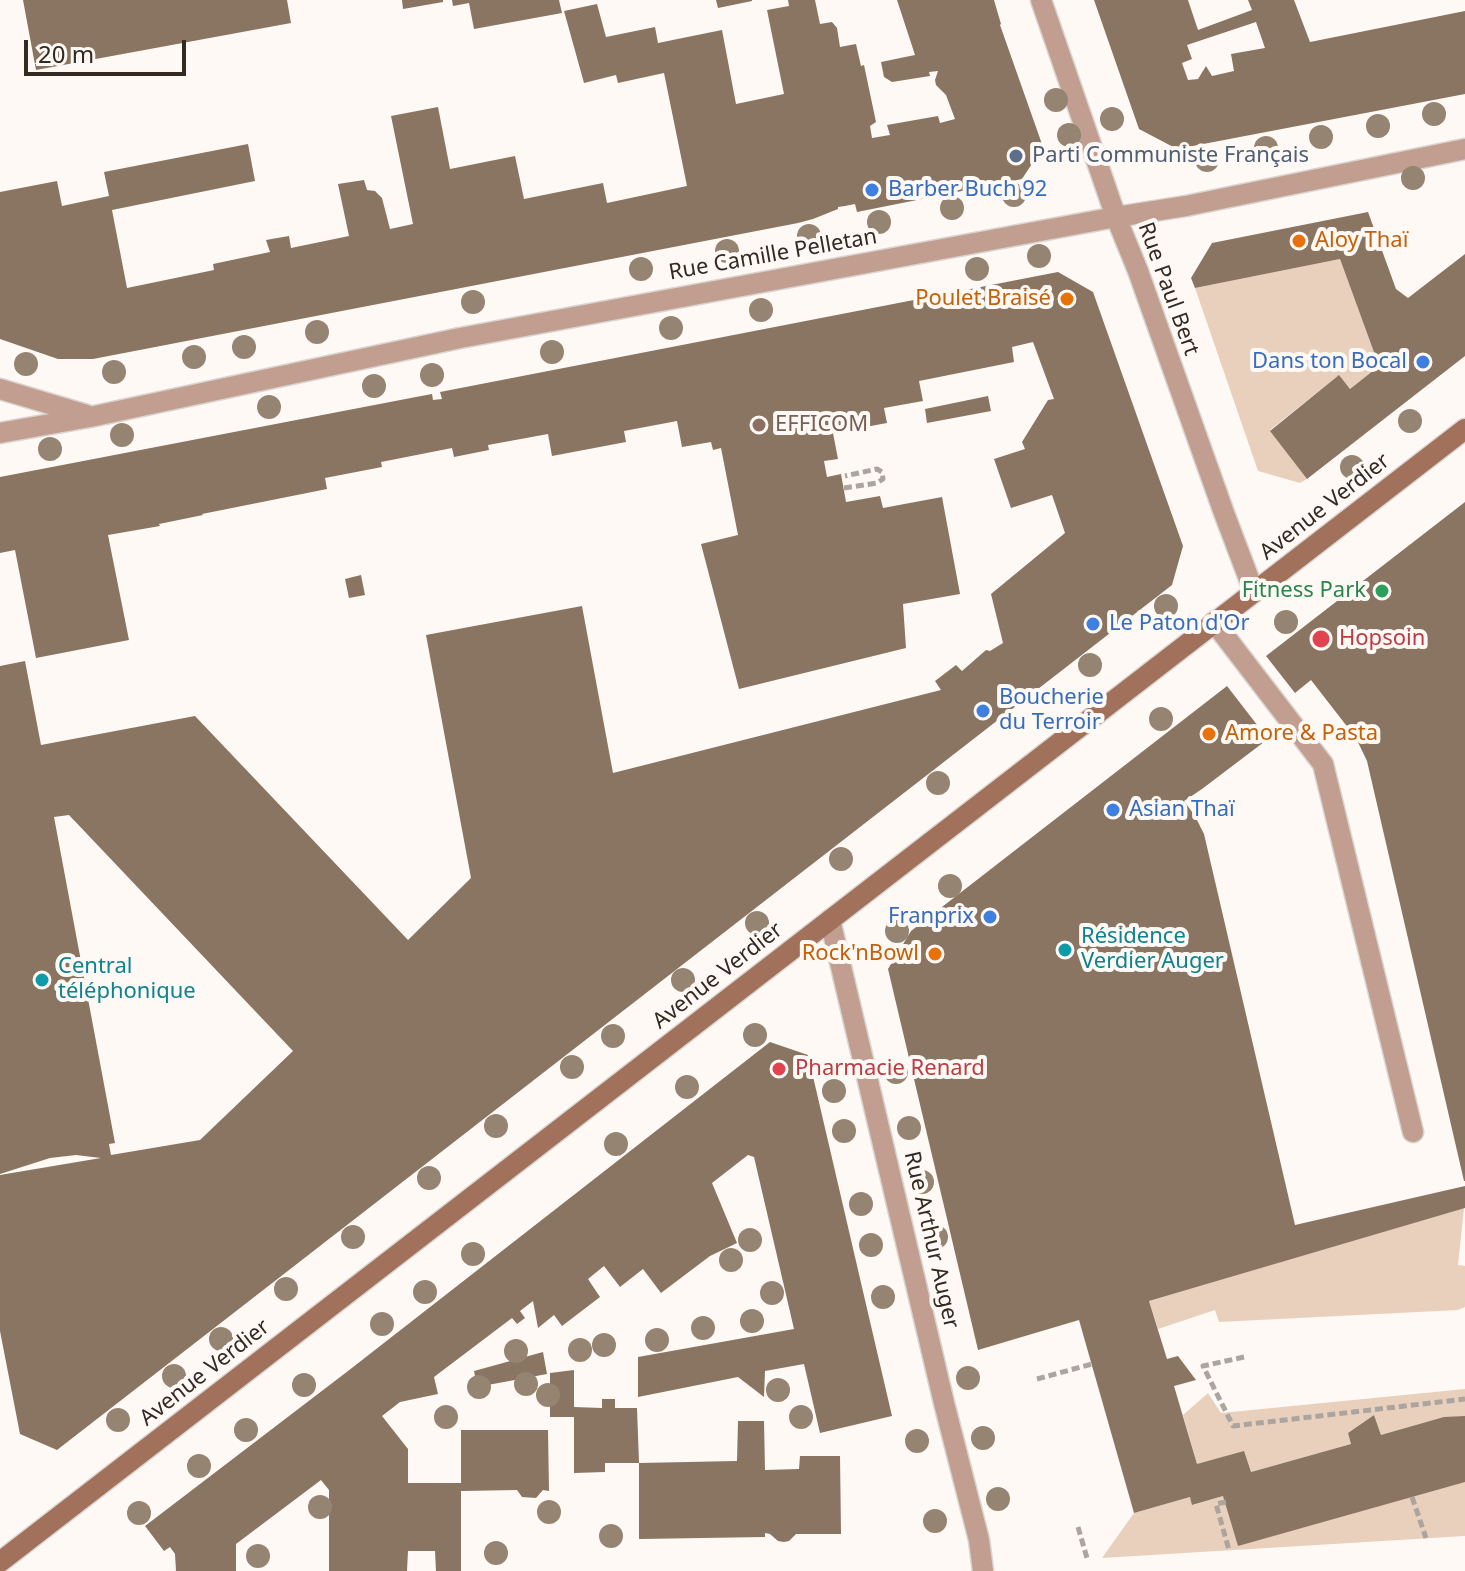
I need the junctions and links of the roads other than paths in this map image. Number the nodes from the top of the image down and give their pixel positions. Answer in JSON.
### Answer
{"nodes":[{"id":1,"x":1041,"y":0,"type":"edge"},
{"id":2,"x":1465,"y":149,"type":"edge"},
{"id":3,"x":1116,"y":217,"type":"junction"},
{"id":4,"x":0,"y":389,"type":"edge"},
{"id":5,"x":90,"y":417,"type":"junction"},
{"id":6,"x":1465,"y":429,"type":"edge"},
{"id":7,"x":0,"y":433,"type":"edge"},
{"id":8,"x":1254,"y":592,"type":"junction"},
{"id":9,"x":1214,"y":622,"type":"junction"},
{"id":10,"x":830,"y":920,"type":"junction"},
{"id":11,"x":1413,"y":1132,"type":"dead end"},
{"id":12,"x":0,"y":1564,"type":"edge"},
{"id":13,"x":13,"y":1571,"type":"edge"},
{"id":14,"x":983,"y":1571,"type":"edge"}],
"edges":[{"from":1,"to":3,"type":"street","name":"Rue Paul Bert"},
{"from":2,"to":3,"type":"street","name":"Rue Camille Pelletan"},
{"from":3,"to":5,"type":"street","name":"Rue Camille Pelletan"},
{"from":3,"to":8,"type":"street","name":"Rue Paul Bert"},
{"from":4,"to":5,"type":"street","name":"Rue Camille Pelletan"},
{"from":5,"to":7,"type":"street","name":"Rue Camille Pelletan"},
{"from":6,"to":8,"type":"main road","name":"Avenue Verdier"},
{"from":8,"to":9,"type":"main road","name":"Avenue Verdier"},
{"from":9,"to":10,"type":"main road","name":"Avenue Verdier"},
{"from":9,"to":11,"type":"street"},
{"from":10,"to":12,"type":"main road","name":"Avenue Verdier"},
{"from":10,"to":14,"type":"street","name":"Rue Arthur Auger"},
{"from":12,"to":13,"type":"street"}]}
